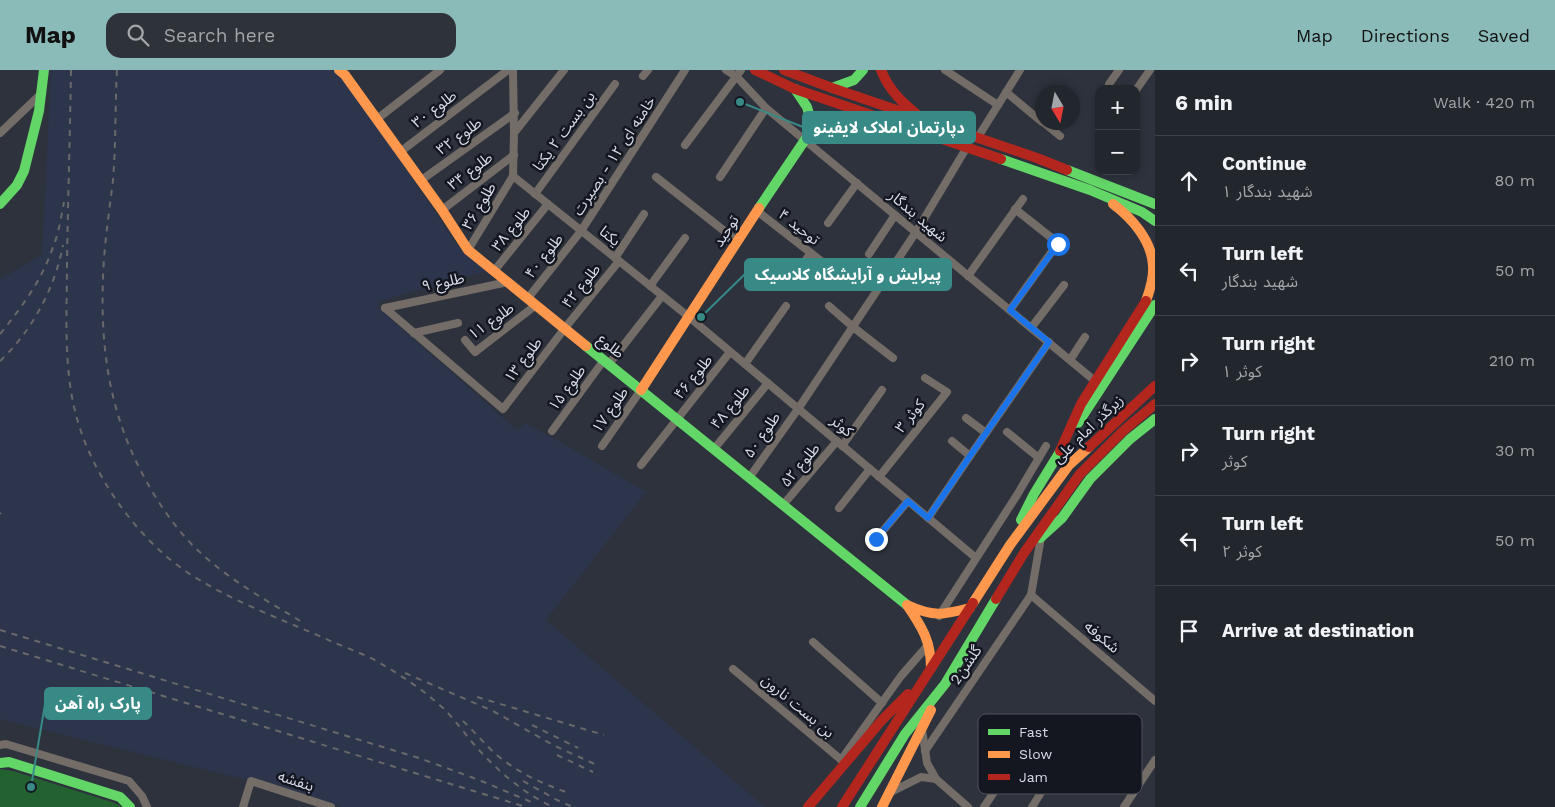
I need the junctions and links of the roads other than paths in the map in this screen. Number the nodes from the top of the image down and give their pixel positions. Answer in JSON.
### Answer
{"nodes":[{"id":1,"x":44,"y":70,"type":"edge"},
{"id":2,"x":440,"y":70,"type":"edge"},
{"id":3,"x":508,"y":70,"type":"edge"},
{"id":4,"x":513,"y":70,"type":"edge"},
{"id":5,"x":564,"y":70,"type":"edge"},
{"id":6,"x":685,"y":70,"type":"edge"},
{"id":7,"x":726,"y":70,"type":"edge"},
{"id":8,"x":754,"y":70,"type":"edge"},
{"id":9,"x":784,"y":70,"type":"edge"},
{"id":10,"x":863,"y":70,"type":"edge"},
{"id":11,"x":881,"y":70,"type":"edge"},
{"id":12,"x":945,"y":70,"type":"edge"},
{"id":13,"x":1020,"y":70,"type":"edge"},
{"id":14,"x":1119,"y":70,"type":"edge"},
{"id":15,"x":1150,"y":70,"type":"edge"},
{"id":16,"x":345,"y":72,"type":"edge"},
{"id":17,"x":738,"y":73,"type":"edge"},
{"id":18,"x":615,"y":84,"type":"dead end"},
{"id":19,"x":1109,"y":85,"type":"edge"},
{"id":20,"x":1140,"y":85,"type":"edge"},
{"id":21,"x":832,"y":88,"type":"junction"},
{"id":22,"x":795,"y":89,"type":"junction"},
{"id":23,"x":1006,"y":92,"type":"junction"},
{"id":24,"x":42,"y":94,"type":"junction"},
{"id":25,"x":998,"y":105,"type":"junction"},
{"id":26,"x":766,"y":108,"type":"junction"},
{"id":27,"x":514,"y":113,"type":"junction"},
{"id":28,"x":865,"y":113,"type":"junction"},
{"id":29,"x":1035,"y":115,"type":"edge"},
{"id":30,"x":377,"y":119,"type":"junction"},
{"id":31,"x":923,"y":119,"type":"junction"},
{"id":32,"x":813,"y":128,"type":"junction"},
{"id":33,"x":1053,"y":130,"type":"edge"},
{"id":34,"x":0,"y":133,"type":"edge"},
{"id":35,"x":514,"y":133,"type":"junction"},
{"id":36,"x":1060,"y":136,"type":"dead end"},
{"id":37,"x":978,"y":137,"type":"junction"},
{"id":38,"x":805,"y":140,"type":"junction"},
{"id":39,"x":684,"y":145,"type":"dead end"},
{"id":40,"x":967,"y":147,"type":"junction"},
{"id":41,"x":400,"y":152,"type":"junction"},
{"id":42,"x":514,"y":155,"type":"junction"},
{"id":43,"x":513,"y":176,"type":"junction"},
{"id":44,"x":720,"y":177,"type":"dead end"},
{"id":45,"x":656,"y":178,"type":"dead end"},
{"id":46,"x":420,"y":181,"type":"junction"},
{"id":47,"x":857,"y":183,"type":"junction"},
{"id":48,"x":1090,"y":190,"type":"junction"},
{"id":49,"x":535,"y":194,"type":"junction"},
{"id":50,"x":1023,"y":199,"type":"dead end"},
{"id":51,"x":0,"y":204,"type":"edge"},
{"id":52,"x":548,"y":204,"type":"junction"},
{"id":53,"x":1155,"y":204,"type":"edge"},
{"id":54,"x":1015,"y":209,"type":"junction"},
{"id":55,"x":442,"y":210,"type":"junction"},
{"id":56,"x":757,"y":212,"type":"junction"},
{"id":57,"x":644,"y":214,"type":"dead end"},
{"id":58,"x":894,"y":215,"type":"junction"},
{"id":59,"x":1154,"y":220,"type":"edge"},
{"id":60,"x":828,"y":223,"type":"dead end"},
{"id":61,"x":581,"y":231,"type":"junction"},
{"id":62,"x":916,"y":232,"type":"junction"},
{"id":63,"x":685,"y":238,"type":"dead end"},
{"id":64,"x":737,"y":241,"type":"junction"},
{"id":65,"x":468,"y":250,"type":"junction"},
{"id":66,"x":811,"y":253,"type":"junction"},
{"id":67,"x":869,"y":254,"type":"dead end"},
{"id":68,"x":617,"y":259,"type":"junction"},
{"id":69,"x":825,"y":264,"type":"dead end"},
{"id":70,"x":494,"y":271,"type":"junction"},
{"id":71,"x":968,"y":276,"type":"junction"},
{"id":72,"x":792,"y":278,"type":"dead end"},
{"id":73,"x":508,"y":282,"type":"junction"},
{"id":74,"x":1064,"y":285,"type":"dead end"},
{"id":75,"x":650,"y":286,"type":"junction"},
{"id":76,"x":662,"y":296,"type":"junction"},
{"id":77,"x":532,"y":301,"type":"junction"},
{"id":78,"x":1155,"y":305,"type":"edge"},
{"id":79,"x":786,"y":306,"type":"dead end"},
{"id":80,"x":829,"y":306,"type":"dead end"},
{"id":81,"x":1010,"y":310,"type":"junction"},
{"id":82,"x":689,"y":317,"type":"junction"},
{"id":83,"x":458,"y":323,"type":"dead end"},
{"id":84,"x":853,"y":327,"type":"junction"},
{"id":85,"x":565,"y":328,"type":"junction"},
{"id":86,"x":1031,"y":328,"type":"junction"},
{"id":87,"x":414,"y":333,"type":"junction"},
{"id":88,"x":1085,"y":338,"type":"dead end"},
{"id":89,"x":465,"y":340,"type":"dead end"},
{"id":90,"x":1132,"y":340,"type":"junction"},
{"id":91,"x":1049,"y":342,"type":"junction"},
{"id":92,"x":1117,"y":348,"type":"junction"},
{"id":93,"x":730,"y":352,"type":"junction"},
{"id":94,"x":893,"y":358,"type":"dead end"},
{"id":95,"x":1070,"y":360,"type":"junction"},
{"id":96,"x":606,"y":362,"type":"junction"},
{"id":97,"x":745,"y":364,"type":"junction"},
{"id":98,"x":925,"y":378,"type":"dead end"},
{"id":99,"x":1095,"y":381,"type":"junction"},
{"id":100,"x":768,"y":383,"type":"junction"},
{"id":101,"x":1155,"y":386,"type":"edge"},
{"id":102,"x":641,"y":390,"type":"junction"},
{"id":103,"x":882,"y":390,"type":"dead end"},
{"id":104,"x":1155,"y":404,"type":"edge"},
{"id":105,"x":798,"y":409,"type":"junction"},
{"id":106,"x":966,"y":418,"type":"dead end"},
{"id":107,"x":677,"y":419,"type":"junction"},
{"id":108,"x":1155,"y":419,"type":"edge"},
{"id":109,"x":552,"y":432,"type":"dead end"},
{"id":110,"x":1007,"y":432,"type":"dead end"},
{"id":111,"x":986,"y":433,"type":"junction"},
{"id":112,"x":952,"y":442,"type":"dead end"},
{"id":113,"x":839,"y":444,"type":"junction"},
{"id":114,"x":602,"y":446,"type":"dead end"},
{"id":115,"x":1046,"y":446,"type":"dead end"},
{"id":116,"x":714,"y":449,"type":"junction"},
{"id":117,"x":1060,"y":451,"type":"junction"},
{"id":118,"x":970,"y":456,"type":"junction"},
{"id":119,"x":1039,"y":458,"type":"junction"},
{"id":120,"x":640,"y":465,"type":"dead end"},
{"id":121,"x":870,"y":469,"type":"junction"},
{"id":122,"x":879,"y":477,"type":"junction"},
{"id":123,"x":749,"y":478,"type":"junction"},
{"id":124,"x":1034,"y":494,"type":"junction"},
{"id":125,"x":1017,"y":495,"type":"junction"},
{"id":126,"x":908,"y":501,"type":"junction"},
{"id":127,"x":784,"y":505,"type":"junction"},
{"id":128,"x":839,"y":508,"type":"dead end"},
{"id":129,"x":928,"y":518,"type":"junction"},
{"id":130,"x":1041,"y":537,"type":"junction"},
{"id":131,"x":876,"y":539,"type":"dead end"},
{"id":132,"x":1010,"y":545,"type":"junction"},
{"id":133,"x":1024,"y":553,"type":"junction"},
{"id":134,"x":976,"y":558,"type":"junction"},
{"id":135,"x":1030,"y":595,"type":"junction"},
{"id":136,"x":907,"y":605,"type":"junction"},
{"id":137,"x":970,"y":608,"type":"junction"},
{"id":138,"x":939,"y":616,"type":"junction"},
{"id":139,"x":813,"y":642,"type":"dead end"},
{"id":140,"x":929,"y":644,"type":"junction"},
{"id":141,"x":733,"y":669,"type":"dead end"},
{"id":142,"x":930,"y":670,"type":"junction"},
{"id":143,"x":945,"y":684,"type":"junction"},
{"id":144,"x":1155,"y":701,"type":"edge"},
{"id":145,"x":882,"y":703,"type":"junction"},
{"id":146,"x":922,"y":727,"type":"junction"},
{"id":147,"x":0,"y":745,"type":"edge"},
{"id":148,"x":925,"y":751,"type":"junction"},
{"id":149,"x":1155,"y":760,"type":"edge"},
{"id":150,"x":843,"y":762,"type":"junction"},
{"id":151,"x":0,"y":763,"type":"edge"},
{"id":152,"x":936,"y":779,"type":"junction"},
{"id":153,"x":1142,"y":780,"type":"edge"},
{"id":154,"x":889,"y":793,"type":"junction"},
{"id":155,"x":993,"y":794,"type":"edge"},
{"id":156,"x":1041,"y":794,"type":"edge"},
{"id":157,"x":1133,"y":794,"type":"edge"},
{"id":158,"x":130,"y":807,"type":"edge"},
{"id":159,"x":147,"y":807,"type":"edge"},
{"id":160,"x":243,"y":807,"type":"edge"},
{"id":161,"x":331,"y":807,"type":"edge"},
{"id":162,"x":808,"y":807,"type":"edge"},
{"id":163,"x":842,"y":807,"type":"edge"},
{"id":164,"x":860,"y":807,"type":"edge"},
{"id":165,"x":882,"y":807,"type":"edge"},
{"id":166,"x":968,"y":807,"type":"edge"},
{"id":167,"x":984,"y":807,"type":"edge"},
{"id":168,"x":1032,"y":807,"type":"edge"},
{"id":169,"x":1124,"y":807,"type":"edge"}],
"edges":[{"from":1,"to":24,"type":"main road"},
{"from":2,"to":30,"type":"street"},
{"from":3,"to":41,"type":"street","name":"طلوع ۳۰"},
{"from":4,"to":27,"type":"street"},
{"from":5,"to":35,"type":"street"},
{"from":6,"to":61,"type":"street","name":"خامنه ای ۱۲ - بصیرت"},
{"from":7,"to":17,"type":"street","name":"شهید بندگار"},
{"from":8,"to":22,"type":"main road"},
{"from":9,"to":21,"type":"main road"},
{"from":10,"to":21,"type":"main road"},
{"from":11,"to":31,"type":"main road"},
{"from":12,"to":25,"type":"street"},
{"from":13,"to":23,"type":"street"},
{"from":14,"to":19,"type":"street"},
{"from":15,"to":20,"type":"street"},
{"from":16,"to":30,"type":"main road","name":"طلوع"},
{"from":17,"to":26,"type":"street","name":"شهید بندگار"},
{"from":17,"to":39,"type":"street"},
{"from":18,"to":49,"type":"street","name":"بن بست ۲ یکتا"},
{"from":21,"to":31,"type":"main road"},
{"from":22,"to":28,"type":"main road"},
{"from":22,"to":32,"type":"main road"},
{"from":23,"to":25,"type":"street"},
{"from":23,"to":29,"type":"street"},
{"from":24,"to":34,"type":"street"},
{"from":24,"to":51,"type":"main road"},
{"from":25,"to":37,"type":"street"},
{"from":26,"to":38,"type":"street","name":"شهید بندگار"},
{"from":26,"to":44,"type":"street"},
{"from":27,"to":35,"type":"street"},
{"from":27,"to":46,"type":"street","name":"طلوع ۳۲"},
{"from":28,"to":32,"type":"main road"},
{"from":28,"to":40,"type":"main road"},
{"from":30,"to":41,"type":"main road","name":"طلوع"},
{"from":31,"to":37,"type":"main road"},
{"from":32,"to":38,"type":"main road","name":"توحید"},
{"from":33,"to":36,"type":"street"},
{"from":35,"to":42,"type":"street"},
{"from":37,"to":53,"type":"main road"},
{"from":38,"to":47,"type":"street","name":"شهید بندگار"},
{"from":38,"to":56,"type":"main road","name":"توحید"},
{"from":40,"to":48,"type":"main road"},
{"from":40,"to":62,"type":"street","name":"طلوع ۵۰"},
{"from":41,"to":46,"type":"main road","name":"طلوع"},
{"from":42,"to":43,"type":"street"},
{"from":42,"to":55,"type":"street","name":"طلوع ۳۴"},
{"from":43,"to":49,"type":"street","name":"یکتا"},
{"from":43,"to":65,"type":"street","name":"طلوع ۳۶"},
{"from":45,"to":64,"type":"street"},
{"from":46,"to":55,"type":"main road","name":"طلوع"},
{"from":47,"to":58,"type":"street","name":"شهید بندگار"},
{"from":47,"to":60,"type":"street"},
{"from":48,"to":59,"type":"main road"},
{"from":48,"to":92,"type":"main road"},
{"from":49,"to":52,"type":"street","name":"یکتا"},
{"from":50,"to":54,"type":"street"},
{"from":52,"to":61,"type":"street","name":"یکتا"},
{"from":52,"to":70,"type":"street","name":"طلوع ۳۸"},
{"from":54,"to":71,"type":"street"},
{"from":54,"to":81,"type":"street"},
{"from":55,"to":65,"type":"main road","name":"طلوع"},
{"from":56,"to":64,"type":"main road","name":"توحید"},
{"from":56,"to":66,"type":"street","name":"توحید ۴"},
{"from":57,"to":68,"type":"street","name":"طلوع ۴۲"},
{"from":58,"to":62,"type":"street","name":"شهید بندگار"},
{"from":58,"to":67,"type":"street"},
{"from":61,"to":68,"type":"street","name":"یکتا"},
{"from":61,"to":77,"type":"street","name":"طلوع ۴۰"},
{"from":62,"to":71,"type":"street","name":"شهید بندگار"},
{"from":62,"to":84,"type":"street","name":"طلوع ۵۰"},
{"from":63,"to":75,"type":"street"},
{"from":64,"to":82,"type":"main road","name":"توحید"},
{"from":65,"to":70,"type":"main road","name":"طلوع"},
{"from":66,"to":69,"type":"street","name":"توحید ۴"},
{"from":66,"to":72,"type":"street"},
{"from":68,"to":75,"type":"street","name":"یکتا"},
{"from":68,"to":85,"type":"street","name":"طلوع ۴۲"},
{"from":70,"to":73,"type":"main road","name":"طلوع"},
{"from":71,"to":81,"type":"street","name":"شهید بندگار"},
{"from":73,"to":77,"type":"main road","name":"طلوع"},
{"from":73,"to":87,"type":"street","name":"طلوع ۹"},
{"from":74,"to":86,"type":"street"},
{"from":75,"to":76,"type":"street","name":"یکتا"},
{"from":76,"to":82,"type":"street","name":"یکتا"},
{"from":76,"to":96,"type":"street","name":"طلوع ۱۵"},
{"from":77,"to":85,"type":"main road","name":"طلوع"},
{"from":77,"to":89,"type":"street","name":"طلوع ۱۱"},
{"from":78,"to":90,"type":"main road"},
{"from":79,"to":97,"type":"street"},
{"from":80,"to":84,"type":"street"},
{"from":81,"to":86,"type":"street","name":"شهید بندگار"},
{"from":82,"to":93,"type":"street","name":"کوثر"},
{"from":82,"to":102,"type":"main road","name":"توحید"},
{"from":83,"to":87,"type":"street"},
{"from":84,"to":94,"type":"street"},
{"from":84,"to":105,"type":"street","name":"طلوع ۵۰"},
{"from":85,"to":87,"type":"street","name":"طلوع ۱۳"},
{"from":85,"to":96,"type":"main road","name":"طلوع"},
{"from":86,"to":91,"type":"street","name":"شهید بندگار"},
{"from":88,"to":95,"type":"street"},
{"from":90,"to":92,"type":"main road"},
{"from":90,"to":117,"type":"main road"},
{"from":91,"to":95,"type":"street","name":"شهید بندگار"},
{"from":91,"to":111,"type":"street"},
{"from":92,"to":99,"type":"main road"},
{"from":93,"to":97,"type":"street","name":"کوثر"},
{"from":93,"to":107,"type":"street","name":"طلوع ۴۶"},
{"from":95,"to":99,"type":"street","name":"شهید بندگار"},
{"from":96,"to":102,"type":"main road","name":"طلوع"},
{"from":96,"to":109,"type":"street","name":"طلوع ۱۵"},
{"from":97,"to":100,"type":"street","name":"کوثر"},
{"from":98,"to":122,"type":"street","name":"کوثر ۳"},
{"from":99,"to":117,"type":"main road"},
{"from":100,"to":105,"type":"street","name":"کوثر"},
{"from":100,"to":116,"type":"street","name":"طلوع ۴۸"},
{"from":101,"to":132,"type":"main road","name":"زیرگذر امام علی"},
{"from":102,"to":107,"type":"main road","name":"طلوع"},
{"from":102,"to":114,"type":"street","name":"طلوع ۱۷"},
{"from":103,"to":113,"type":"street","name":"طلوع ۵۲"},
{"from":104,"to":133,"type":"main road","name":"زیرگذر امام علی"},
{"from":105,"to":113,"type":"street","name":"کوثر"},
{"from":105,"to":123,"type":"street","name":"طلوع ۵۰"},
{"from":106,"to":111,"type":"street"},
{"from":107,"to":116,"type":"main road","name":"طلوع"},
{"from":107,"to":120,"type":"street","name":"طلوع ۴۶"},
{"from":108,"to":130,"type":"main road"},
{"from":110,"to":119,"type":"street"},
{"from":111,"to":118,"type":"street"},
{"from":112,"to":118,"type":"street"},
{"from":113,"to":121,"type":"street","name":"کوثر"},
{"from":113,"to":127,"type":"street","name":"طلوع ۵۲"},
{"from":115,"to":119,"type":"street"},
{"from":116,"to":123,"type":"main road","name":"طلوع"},
{"from":117,"to":124,"type":"main road"},
{"from":118,"to":129,"type":"street"},
{"from":119,"to":125,"type":"street"},
{"from":121,"to":122,"type":"street","name":"کوثر"},
{"from":121,"to":128,"type":"street"},
{"from":122,"to":126,"type":"street","name":"کوثر"},
{"from":123,"to":127,"type":"main road","name":"طلوع"},
{"from":124,"to":125,"type":"street"},
{"from":124,"to":132,"type":"main road"},
{"from":125,"to":134,"type":"street"},
{"from":126,"to":129,"type":"street","name":"کوثر"},
{"from":126,"to":131,"type":"street"},
{"from":127,"to":136,"type":"main road","name":"طلوع"},
{"from":129,"to":134,"type":"street","name":"کوثر"},
{"from":130,"to":133,"type":"main road"},
{"from":130,"to":135,"type":"street"},
{"from":132,"to":137,"type":"main road"},
{"from":133,"to":143,"type":"main road"},
{"from":134,"to":138,"type":"street"},
{"from":135,"to":144,"type":"street","name":"شکوفه"},
{"from":135,"to":148,"type":"street","name":"گلشن2"},
{"from":136,"to":138,"type":"main road"},
{"from":136,"to":140,"type":"main road"},
{"from":137,"to":138,"type":"main road"},
{"from":137,"to":142,"type":"main road"},
{"from":139,"to":145,"type":"street"},
{"from":140,"to":142,"type":"main road"},
{"from":140,"to":145,"type":"street"},
{"from":141,"to":150,"type":"street","name":"بن بست نارون"},
{"from":142,"to":150,"type":"main road"},
{"from":142,"to":163,"type":"main road"},
{"from":143,"to":146,"type":"main road"},
{"from":143,"to":164,"type":"main road"},
{"from":145,"to":150,"type":"street"},
{"from":146,"to":148,"type":"street"},
{"from":146,"to":154,"type":"main road"},
{"from":147,"to":159,"type":"street"},
{"from":148,"to":152,"type":"street"},
{"from":149,"to":153,"type":"street"},
{"from":150,"to":162,"type":"main road"},
{"from":151,"to":158,"type":"main road"},
{"from":152,"to":154,"type":"street"},
{"from":152,"to":166,"type":"street"},
{"from":154,"to":165,"type":"main road"},
{"from":155,"to":167,"type":"street"},
{"from":156,"to":168,"type":"street"},
{"from":157,"to":169,"type":"street"},
{"from":160,"to":161,"type":"street","name":"بنفشه"}]}
